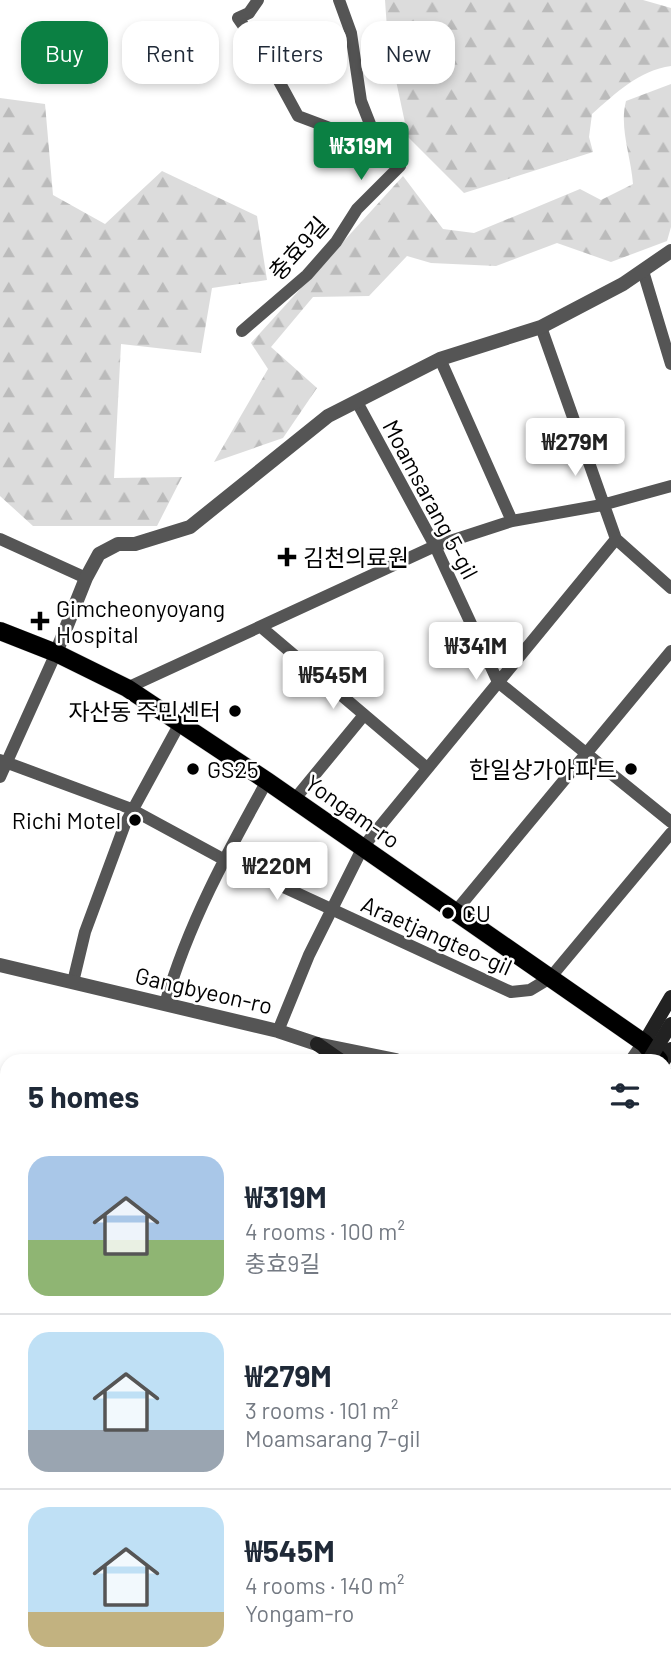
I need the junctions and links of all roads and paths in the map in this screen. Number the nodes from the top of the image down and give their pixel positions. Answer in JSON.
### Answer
{"nodes":[{"id":1,"x":258,"y":0,"type":"edge"},
{"id":2,"x":339,"y":0,"type":"edge"},
{"id":3,"x":372,"y":129,"type":"junction"},
{"id":4,"x":671,"y":251,"type":"edge"},
{"id":5,"x":643,"y":271,"type":"junction"},
{"id":6,"x":541,"y":327,"type":"junction"},
{"id":7,"x":242,"y":331,"type":"dead end"},
{"id":8,"x":440,"y":359,"type":"junction"},
{"id":9,"x":671,"y":364,"type":"edge"},
{"id":10,"x":356,"y":402,"type":"junction"},
{"id":11,"x":671,"y":486,"type":"edge"},
{"id":12,"x":602,"y":505,"type":"junction"},
{"id":13,"x":512,"y":521,"type":"junction"},
{"id":14,"x":0,"y":539,"type":"edge"},
{"id":15,"x":616,"y":539,"type":"junction"},
{"id":16,"x":435,"y":546,"type":"junction"},
{"id":17,"x":86,"y":578,"type":"junction"},
{"id":18,"x":671,"y":588,"type":"edge"},
{"id":19,"x":261,"y":627,"type":"junction"},
{"id":20,"x":0,"y":631,"type":"edge"},
{"id":21,"x":671,"y":650,"type":"edge"},
{"id":22,"x":56,"y":653,"type":"junction"},
{"id":23,"x":498,"y":681,"type":"junction"},
{"id":24,"x":127,"y":688,"type":"junction"},
{"id":25,"x":364,"y":715,"type":"junction"},
{"id":26,"x":180,"y":723,"type":"junction"},
{"id":27,"x":587,"y":752,"type":"junction"},
{"id":28,"x":3,"y":761,"type":"edge"},
{"id":29,"x":427,"y":768,"type":"junction"},
{"id":30,"x":0,"y":777,"type":"edge"},
{"id":31,"x":267,"y":781,"type":"junction"},
{"id":32,"x":294,"y":800,"type":"junction"},
{"id":33,"x":133,"y":810,"type":"junction"},
{"id":34,"x":671,"y":822,"type":"edge"},
{"id":35,"x":671,"y":834,"type":"edge"},
{"id":36,"x":363,"y":847,"type":"junction"},
{"id":37,"x":223,"y":859,"type":"junction"},
{"id":38,"x":331,"y":909,"type":"junction"},
{"id":39,"x":455,"y":912,"type":"junction"},
{"id":40,"x":0,"y":965,"type":"edge"},
{"id":41,"x":550,"y":978,"type":"junction"},
{"id":42,"x":73,"y":982,"type":"junction"},
{"id":43,"x":671,"y":997,"type":"edge"},
{"id":44,"x":165,"y":1004,"type":"junction"},
{"id":45,"x":671,"y":1024,"type":"edge"},
{"id":46,"x":278,"y":1031,"type":"junction"},
{"id":47,"x":644,"y":1042,"type":"junction"},
{"id":48,"x":317,"y":1044,"type":"junction"},
{"id":49,"x":331,"y":1054,"type":"edge"},
{"id":50,"x":366,"y":1054,"type":"edge"},
{"id":51,"x":636,"y":1054,"type":"edge"},
{"id":52,"x":653,"y":1054,"type":"edge"},
{"id":53,"x":656,"y":1054,"type":"edge"}],
"edges":[{"from":1,"to":3,"type":"street"},
{"from":2,"to":3,"type":"street","name":"충효9길"},
{"from":3,"to":7,"type":"street","name":"충효9길"},
{"from":4,"to":5,"type":"street"},
{"from":5,"to":6,"type":"street"},
{"from":5,"to":9,"type":"street"},
{"from":6,"to":8,"type":"street"},
{"from":6,"to":12,"type":"street"},
{"from":8,"to":10,"type":"street"},
{"from":8,"to":13,"type":"street"},
{"from":10,"to":16,"type":"street","name":"Moamsarang 5-gil"},
{"from":10,"to":17,"type":"street"},
{"from":11,"to":12,"type":"street"},
{"from":12,"to":13,"type":"street"},
{"from":12,"to":15,"type":"street"},
{"from":13,"to":16,"type":"street"},
{"from":14,"to":17,"type":"street"},
{"from":15,"to":18,"type":"street"},
{"from":15,"to":23,"type":"street"},
{"from":16,"to":19,"type":"street"},
{"from":16,"to":23,"type":"street","name":"Moamsarang 5-gil"},
{"from":17,"to":22,"type":"street"},
{"from":19,"to":24,"type":"street"},
{"from":19,"to":25,"type":"street"},
{"from":20,"to":22,"type":"main road","name":"Yongam-ro"},
{"from":21,"to":27,"type":"street"},
{"from":22,"to":24,"type":"main road","name":"Yongam-ro"},
{"from":22,"to":28,"type":"street"},
{"from":23,"to":27,"type":"street","name":"Moamsarang 5-gil"},
{"from":23,"to":29,"type":"street"},
{"from":24,"to":26,"type":"main road","name":"Yongam-ro"},
{"from":25,"to":29,"type":"street"},
{"from":25,"to":32,"type":"street"},
{"from":26,"to":31,"type":"main road","name":"Yongam-ro"},
{"from":26,"to":33,"type":"street"},
{"from":27,"to":34,"type":"street","name":"Moamsarang 5-gil"},
{"from":27,"to":39,"type":"street"},
{"from":28,"to":30,"type":"street"},
{"from":28,"to":33,"type":"street","name":"Araetjangteo-gil"},
{"from":29,"to":36,"type":"street"},
{"from":31,"to":32,"type":"main road","name":"Yongam-ro"},
{"from":31,"to":37,"type":"street"},
{"from":32,"to":36,"type":"main road","name":"Yongam-ro"},
{"from":33,"to":37,"type":"street","name":"Araetjangteo-gil"},
{"from":33,"to":42,"type":"street"},
{"from":35,"to":41,"type":"street"},
{"from":36,"to":38,"type":"street"},
{"from":36,"to":39,"type":"main road","name":"Yongam-ro"},
{"from":37,"to":38,"type":"street","name":"Araetjangteo-gil"},
{"from":37,"to":44,"type":"street"},
{"from":38,"to":41,"type":"street","name":"Araetjangteo-gil"},
{"from":38,"to":46,"type":"street"},
{"from":39,"to":41,"type":"main road","name":"Yongam-ro"},
{"from":40,"to":42,"type":"street","name":"Gangbyeon-ro"},
{"from":41,"to":47,"type":"main road","name":"Yongam-ro"},
{"from":42,"to":44,"type":"street","name":"Gangbyeon-ro"},
{"from":43,"to":47,"type":"main road"},
{"from":44,"to":46,"type":"street","name":"Gangbyeon-ro"},
{"from":45,"to":52,"type":"main road","bridge":true},
{"from":46,"to":48,"type":"street","name":"Gangbyeon-ro"},
{"from":47,"to":51,"type":"street"},
{"from":47,"to":53,"type":"main road","name":"Yongam-ro"},
{"from":48,"to":49,"type":"main road"},
{"from":48,"to":50,"type":"street","name":"Gangbyeon-ro"}]}
